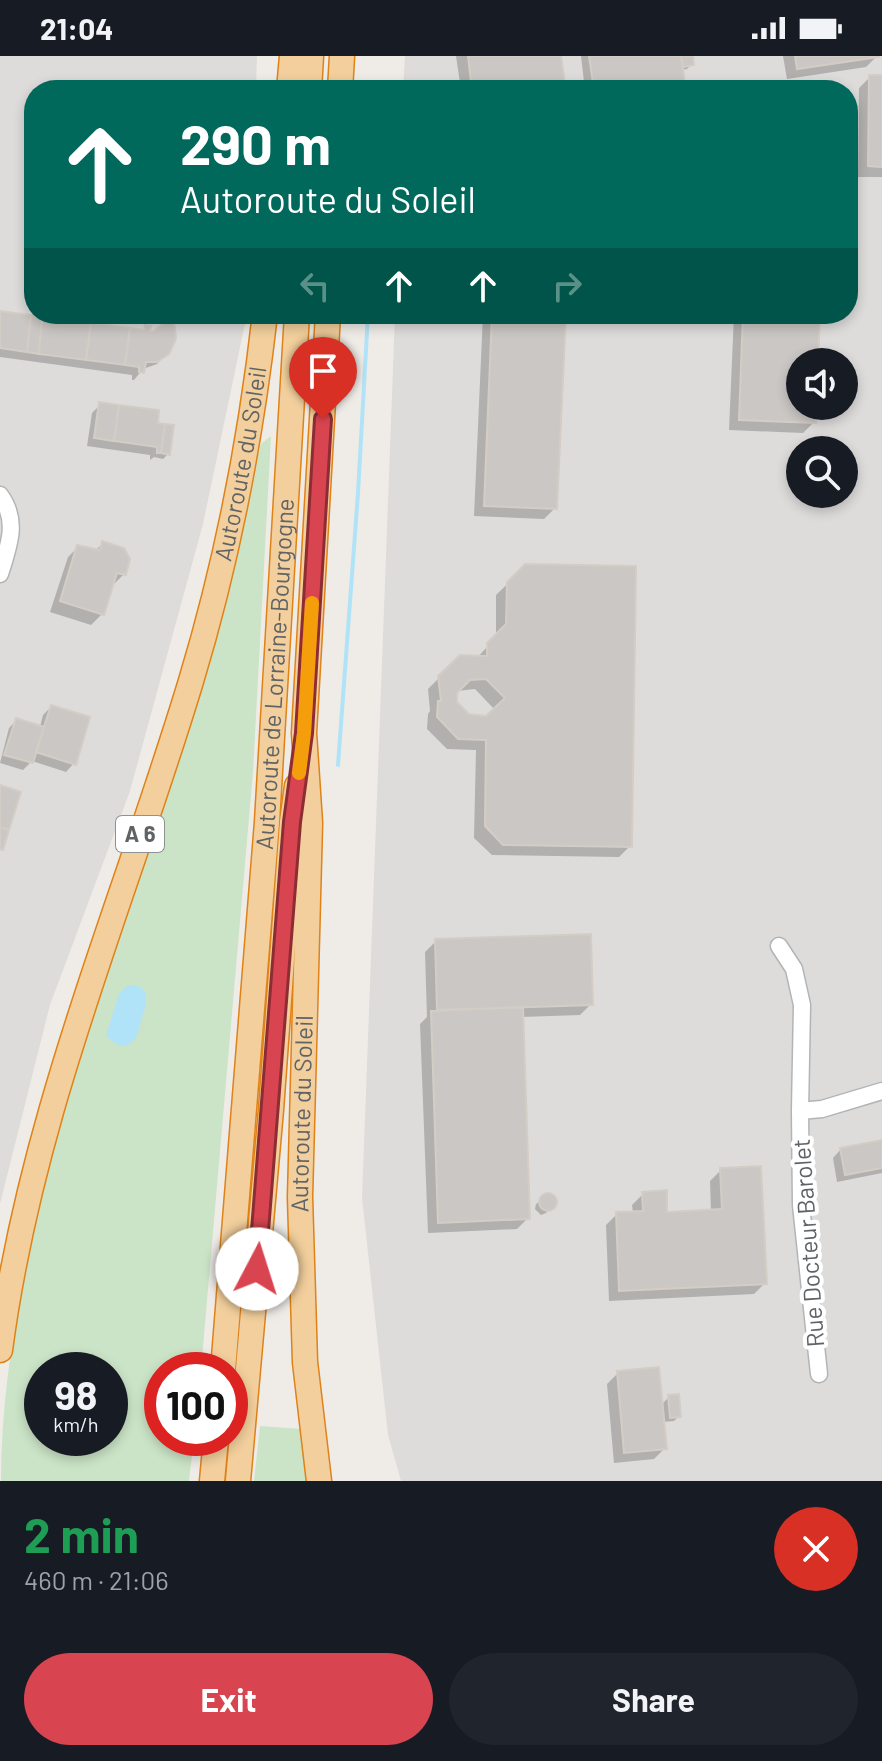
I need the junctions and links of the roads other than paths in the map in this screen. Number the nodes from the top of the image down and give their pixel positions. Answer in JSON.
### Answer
{"nodes":[{"id":1,"x":292,"y":56,"type":"edge"},
{"id":2,"x":311,"y":56,"type":"edge"},
{"id":3,"x":342,"y":56,"type":"edge"},
{"id":4,"x":290,"y":80,"type":"edge"},
{"id":5,"x":310,"y":80,"type":"edge"},
{"id":6,"x":341,"y":80,"type":"edge"},
{"id":7,"x":263,"y":324,"type":"edge"},
{"id":8,"x":296,"y":324,"type":"edge"},
{"id":9,"x":327,"y":324,"type":"edge"},
{"id":10,"x":0,"y":495,"type":"edge"},
{"id":11,"x":0,"y":574,"type":"edge"},
{"id":12,"x":304,"y":733,"type":"junction"},
{"id":13,"x":779,"y":946,"type":"dead end"},
{"id":14,"x":882,"y":1091,"type":"edge"},
{"id":15,"x":800,"y":1111,"type":"junction"},
{"id":16,"x":0,"y":1350,"type":"edge"},
{"id":17,"x":224,"y":1352,"type":"edge"},
{"id":18,"x":819,"y":1374,"type":"dead end"},
{"id":19,"x":214,"y":1456,"type":"edge"},
{"id":20,"x":212,"y":1481,"type":"edge"},
{"id":21,"x":238,"y":1481,"type":"edge"},
{"id":22,"x":319,"y":1481,"type":"edge"}],
"edges":[{"from":1,"to":4,"type":"highway"},
{"from":2,"to":5,"type":"highway"},
{"from":3,"to":6,"type":"highway"},
{"from":7,"to":16,"type":"highway","name":"Autoroute du Soleil","number":"A 6"},
{"from":8,"to":17,"type":"highway","name":"Autoroute de Lorraine-Bourgogne"},
{"from":9,"to":12,"type":"highway","name":"Autoroute du Soleil"},
{"from":10,"to":11,"type":"street"},
{"from":12,"to":21,"type":"highway","name":"Autoroute de Lorraine-Bourgogne"},
{"from":12,"to":22,"type":"highway","name":"Autoroute du Soleil"},
{"from":13,"to":15,"type":"street","name":"Rue Docteur Barolet"},
{"from":14,"to":15,"type":"street","name":"Rue Docteur Barolet"},
{"from":15,"to":18,"type":"street","name":"Rue Docteur Barolet"},
{"from":19,"to":20,"type":"highway"}]}
